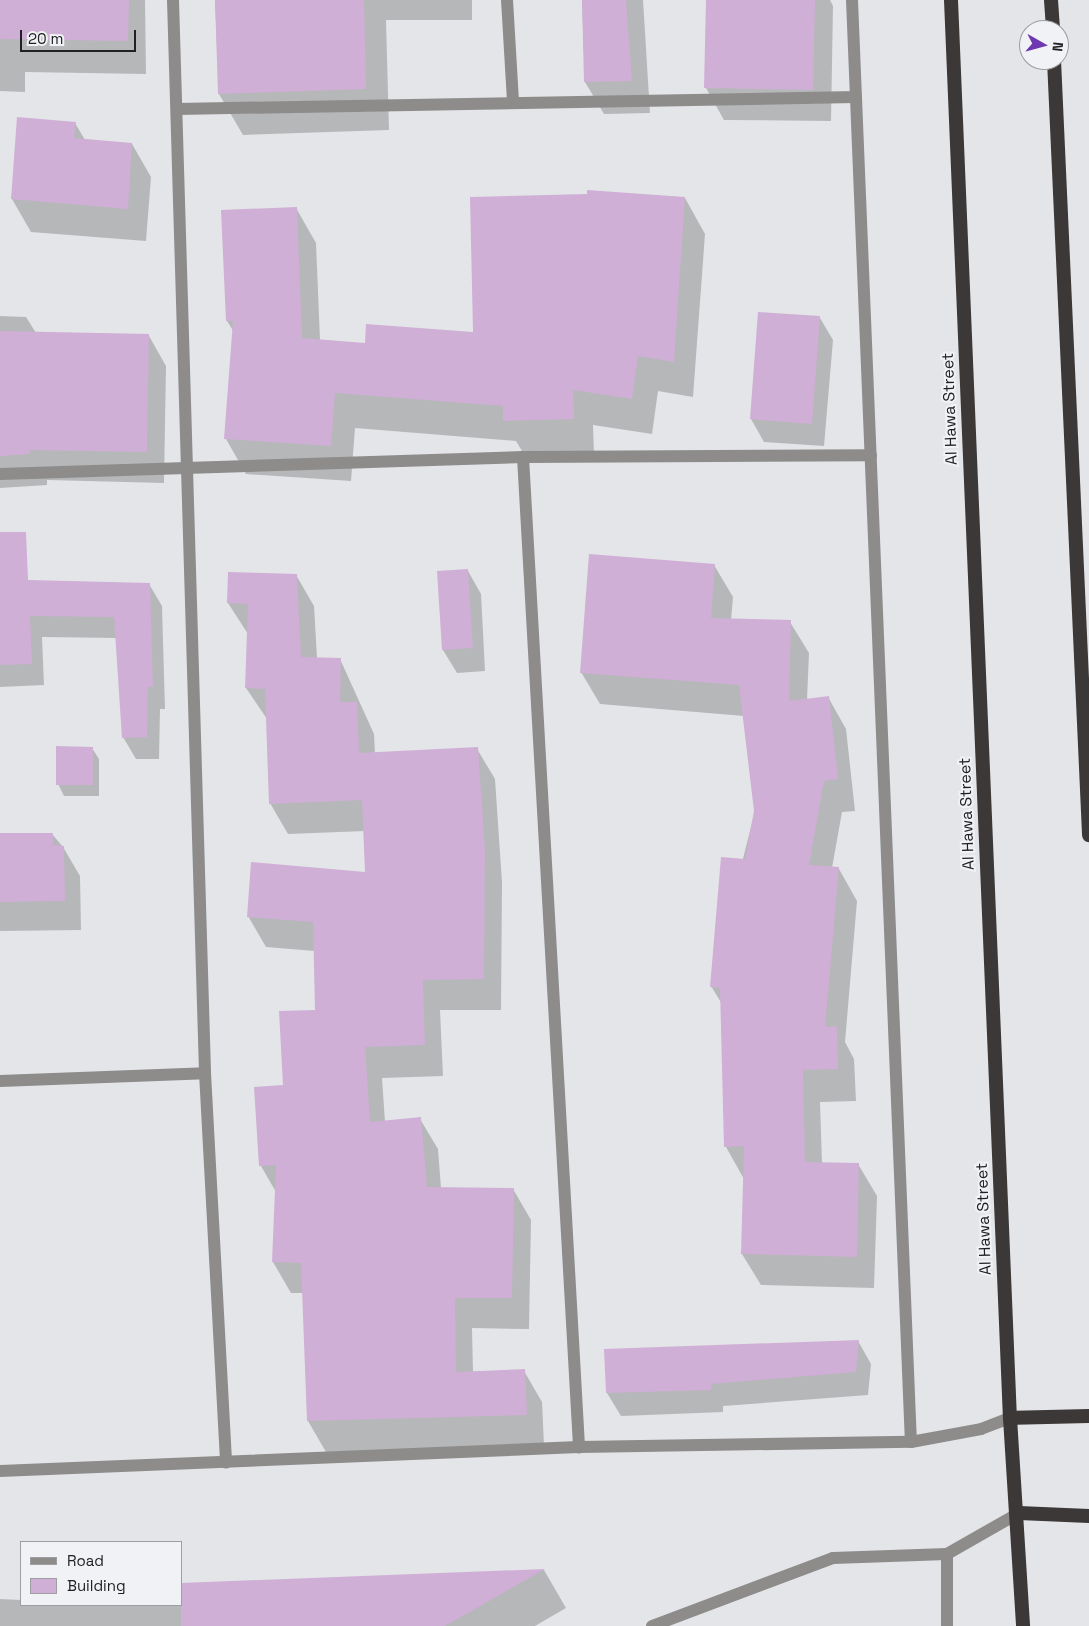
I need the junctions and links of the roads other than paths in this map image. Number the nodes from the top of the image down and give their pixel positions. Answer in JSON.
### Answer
{"nodes":[{"id":1,"x":173,"y":0,"type":"edge"},
{"id":2,"x":507,"y":0,"type":"edge"},
{"id":3,"x":852,"y":0,"type":"edge"},
{"id":4,"x":951,"y":0,"type":"edge"},
{"id":5,"x":1051,"y":0,"type":"edge"},
{"id":6,"x":1052,"y":20,"type":"edge"},
{"id":7,"x":1054,"y":70,"type":"edge"},
{"id":8,"x":856,"y":97,"type":"junction"},
{"id":9,"x":513,"y":102,"type":"junction"},
{"id":10,"x":177,"y":109,"type":"junction"},
{"id":11,"x":870,"y":454,"type":"junction"},
{"id":12,"x":523,"y":457,"type":"junction"},
{"id":13,"x":189,"y":471,"type":"junction"},
{"id":14,"x":0,"y":474,"type":"edge"},
{"id":15,"x":1089,"y":835,"type":"edge"},
{"id":16,"x":205,"y":1072,"type":"junction"},
{"id":17,"x":0,"y":1081,"type":"edge"},
{"id":18,"x":1089,"y":1416,"type":"edge"},
{"id":19,"x":1010,"y":1418,"type":"junction"},
{"id":20,"x":911,"y":1442,"type":"junction"},
{"id":21,"x":579,"y":1447,"type":"junction"},
{"id":22,"x":226,"y":1462,"type":"junction"},
{"id":23,"x":0,"y":1472,"type":"edge"},
{"id":24,"x":1019,"y":1514,"type":"junction"},
{"id":25,"x":1089,"y":1516,"type":"edge"},
{"id":26,"x":947,"y":1554,"type":"junction"},
{"id":27,"x":652,"y":1626,"type":"edge"},
{"id":28,"x":946,"y":1626,"type":"edge"},
{"id":29,"x":1023,"y":1626,"type":"edge"}],
"edges":[{"from":1,"to":10,"type":"street"},
{"from":2,"to":9,"type":"street"},
{"from":3,"to":8,"type":"street"},
{"from":4,"to":19,"type":"highway","name":"Al Hawa Street"},
{"from":5,"to":6,"type":"highway"},
{"from":7,"to":15,"type":"highway"},
{"from":8,"to":9,"type":"street"},
{"from":8,"to":11,"type":"street"},
{"from":9,"to":10,"type":"street"},
{"from":10,"to":13,"type":"street"},
{"from":11,"to":12,"type":"street"},
{"from":11,"to":20,"type":"street"},
{"from":12,"to":13,"type":"street"},
{"from":12,"to":21,"type":"street"},
{"from":13,"to":14,"type":"street"},
{"from":13,"to":16,"type":"street"},
{"from":16,"to":17,"type":"street"},
{"from":16,"to":22,"type":"street"},
{"from":18,"to":19,"type":"highway"},
{"from":19,"to":20,"type":"street"},
{"from":19,"to":24,"type":"highway","name":"Al Hawa Street"},
{"from":20,"to":21,"type":"street"},
{"from":21,"to":22,"type":"street"},
{"from":22,"to":23,"type":"street"},
{"from":24,"to":25,"type":"highway"},
{"from":24,"to":26,"type":"street"},
{"from":24,"to":29,"type":"highway","name":"Al Hawa Street"},
{"from":26,"to":27,"type":"street"},
{"from":26,"to":28,"type":"street"}]}
